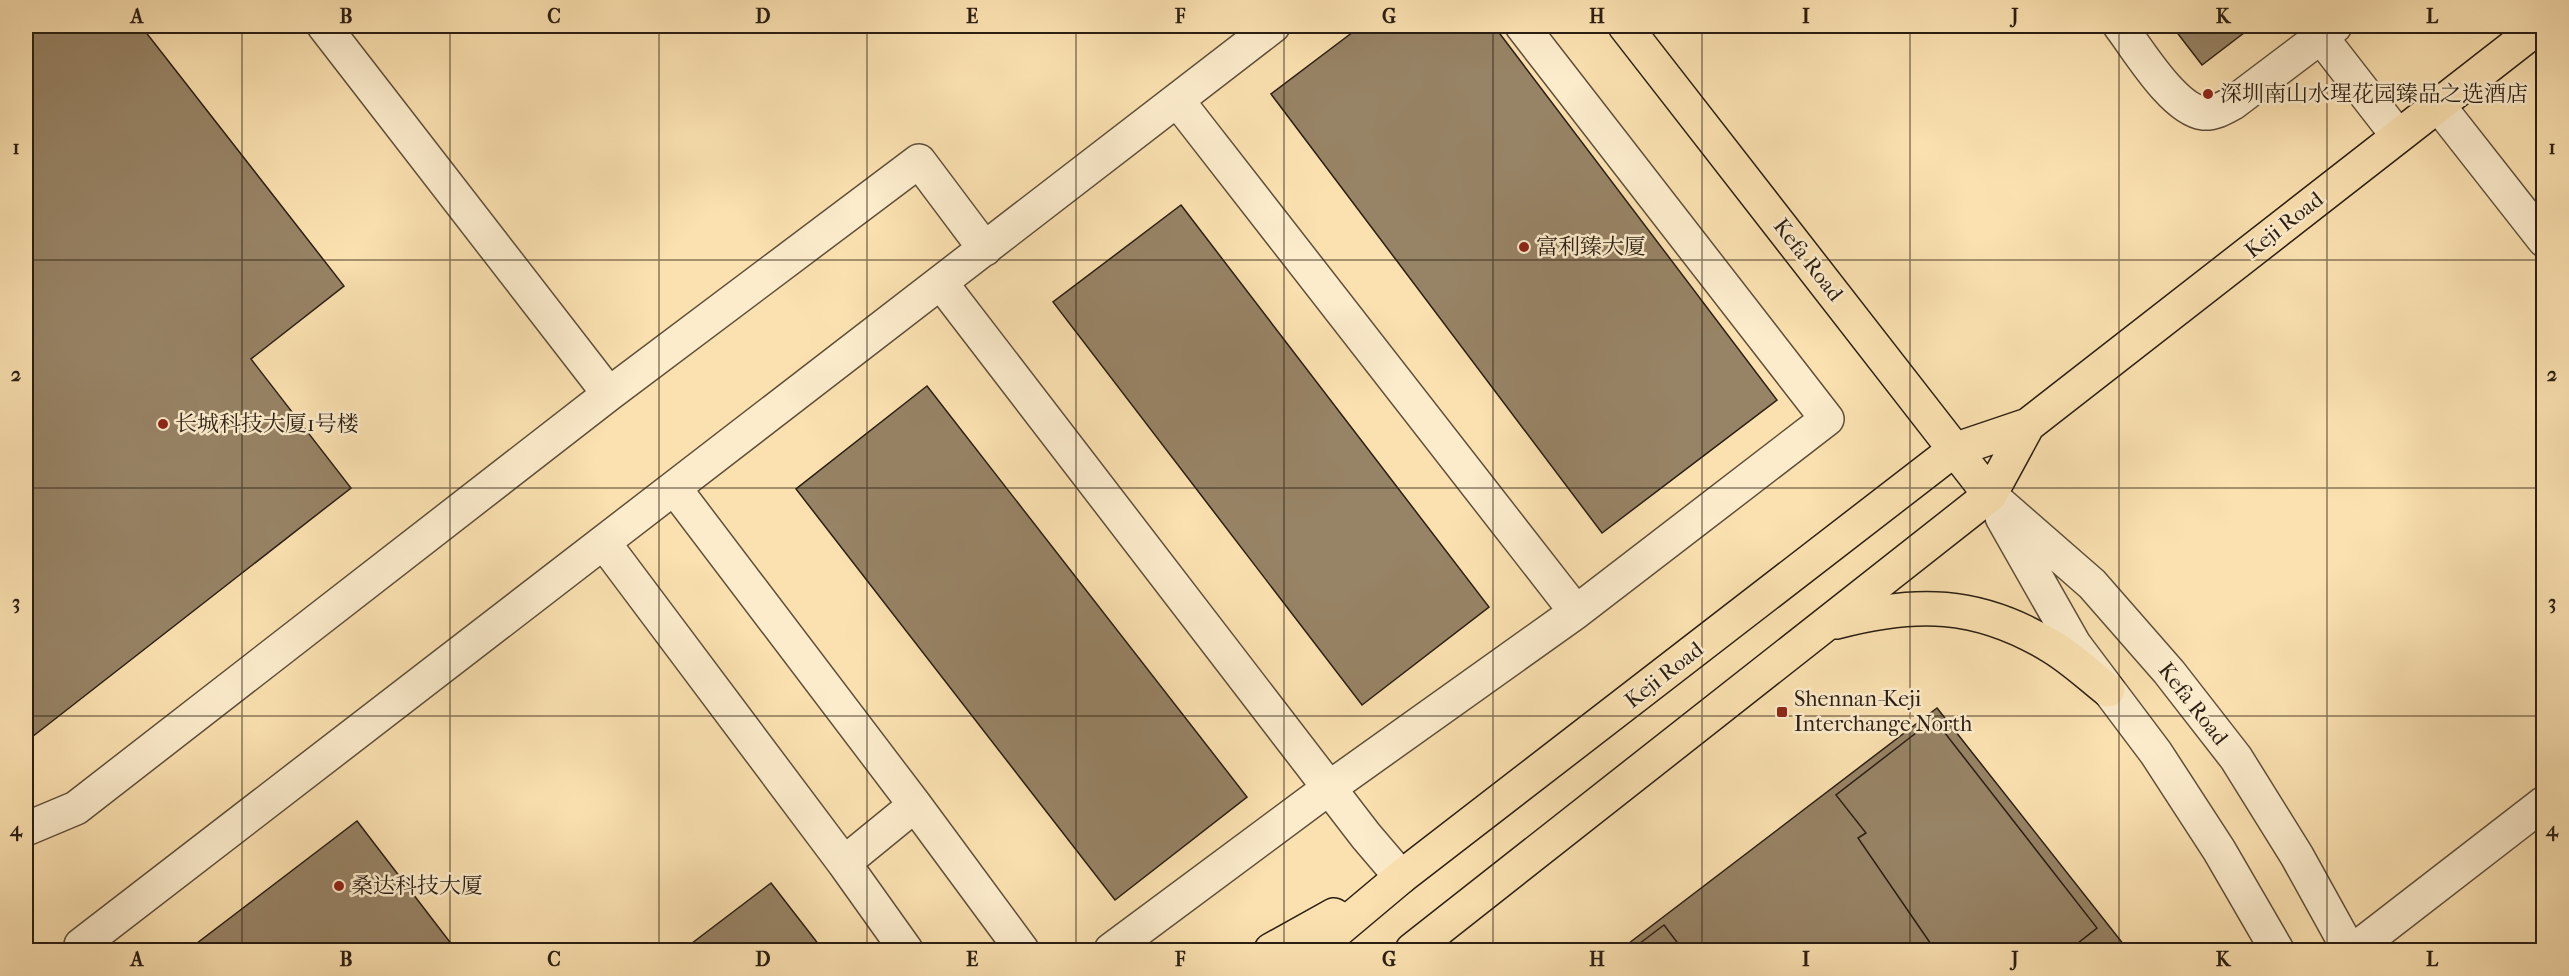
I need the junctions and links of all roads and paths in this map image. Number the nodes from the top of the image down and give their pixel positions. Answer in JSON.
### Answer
{"nodes":[{"id":1,"x":324,"y":26,"type":"edge"},
{"id":2,"x":1274,"y":26,"type":"edge"},
{"id":3,"x":1522,"y":26,"type":"edge"},
{"id":4,"x":1625,"y":26,"type":"edge"},
{"id":5,"x":2120,"y":26,"type":"edge"},
{"id":6,"x":2540,"y":26,"type":"edge"},
{"id":7,"x":2328,"y":31,"type":"edge"},
{"id":8,"x":1177,"y":100,"type":"junction"},
{"id":9,"x":2438,"y":105,"type":"junction"},
{"id":10,"x":2398,"y":136,"type":"junction"},
{"id":11,"x":2544,"y":240,"type":"edge"},
{"id":12,"x":985,"y":249,"type":"junction"},
{"id":13,"x":941,"y":283,"type":"junction"},
{"id":14,"x":609,"y":394,"type":"junction"},
{"id":15,"x":2028,"y":425,"type":"junction"},
{"id":16,"x":1954,"y":450,"type":"junction"},
{"id":17,"x":675,"y":489,"type":"junction"},
{"id":18,"x":1990,"y":495,"type":"junction"},
{"id":19,"x":604,"y":543,"type":"junction"},
{"id":20,"x":1576,"y":612,"type":"junction"},
{"id":21,"x":1825,"y":624,"type":"junction"},
{"id":22,"x":2108,"y":690,"type":"junction"},
{"id":23,"x":1329,"y":788,"type":"junction"},
{"id":24,"x":2544,"y":803,"type":"edge"},
{"id":25,"x":915,"y":805,"type":"junction"},
{"id":26,"x":26,"y":829,"type":"edge"},
{"id":27,"x":844,"y":863,"type":"junction"},
{"id":28,"x":1401,"y":877,"type":"junction"},
{"id":29,"x":86,"y":951,"type":"edge"},
{"id":30,"x":906,"y":951,"type":"edge"},
{"id":31,"x":1022,"y":951,"type":"edge"},
{"id":32,"x":1111,"y":951,"type":"edge"},
{"id":33,"x":1271,"y":951,"type":"edge"},
{"id":34,"x":1314,"y":951,"type":"edge"},
{"id":35,"x":1412,"y":951,"type":"edge"},
{"id":36,"x":2277,"y":951,"type":"edge"},
{"id":37,"x":2349,"y":951,"type":"edge"},
{"id":38,"x":2354,"y":951,"type":"edge"}],
"edges":[{"from":1,"to":14,"type":"street"},
{"from":2,"to":8,"type":"street"},
{"from":3,"to":20,"type":"street"},
{"from":4,"to":16,"type":"main road","name":"Kefa Road"},
{"from":5,"to":7,"type":"street"},
{"from":6,"to":9,"type":"main road","name":"Keji Road"},
{"from":7,"to":10,"type":"street"},
{"from":8,"to":12,"type":"street"},
{"from":8,"to":20,"type":"street"},
{"from":9,"to":10,"type":"main road","name":"Keji Road"},
{"from":9,"to":11,"type":"street"},
{"from":10,"to":15,"type":"main road","name":"Keji Road"},
{"from":12,"to":13,"type":"street"},
{"from":12,"to":14,"type":"street"},
{"from":13,"to":17,"type":"street"},
{"from":13,"to":23,"type":"street"},
{"from":14,"to":26,"type":"street"},
{"from":15,"to":16,"type":"main road","name":"Keji Road"},
{"from":15,"to":18,"type":"main road","name":"Keji Road"},
{"from":16,"to":18,"type":"main road","name":"Kefa Road"},
{"from":16,"to":28,"type":"main road","name":"Keji Road"},
{"from":17,"to":19,"type":"street"},
{"from":17,"to":25,"type":"street"},
{"from":18,"to":21,"type":"main road","name":"Keji Road"},
{"from":18,"to":22,"type":"street","name":"Kefa Road"},
{"from":18,"to":37,"type":"street","name":"Kefa Road"},
{"from":19,"to":27,"type":"street"},
{"from":19,"to":29,"type":"street"},
{"from":20,"to":23,"type":"street"},
{"from":21,"to":22,"type":"main road"},
{"from":21,"to":35,"type":"main road","name":"Keji Road"},
{"from":22,"to":36,"type":"street","name":"Kefa Road"},
{"from":23,"to":28,"type":"street"},
{"from":23,"to":32,"type":"street"},
{"from":24,"to":38,"type":"street"},
{"from":25,"to":27,"type":"street"},
{"from":25,"to":31,"type":"street"},
{"from":27,"to":30,"type":"street"},
{"from":28,"to":33,"type":"main road"},
{"from":28,"to":34,"type":"main road","name":"Keji Road"}]}
